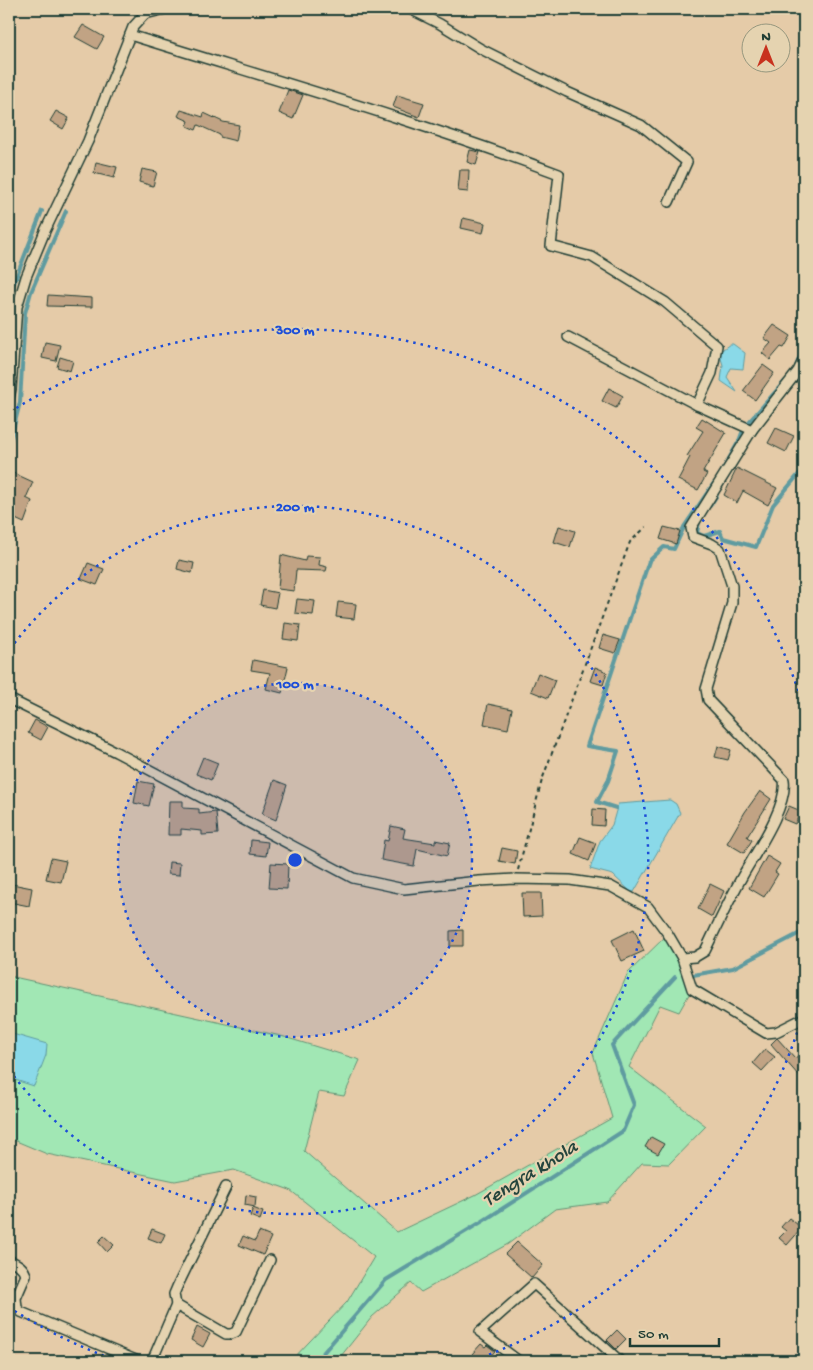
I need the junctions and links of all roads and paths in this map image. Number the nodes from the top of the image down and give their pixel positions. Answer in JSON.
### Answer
{"nodes":[{"id":1,"x":165,"y":9,"type":"edge"},
{"id":2,"x":410,"y":9,"type":"edge"},
{"id":3,"x":130,"y":35,"type":"junction"},
{"id":4,"x":669,"y":202,"type":"dead end"},
{"id":5,"x":568,"y":337,"type":"dead end"},
{"id":6,"x":804,"y":358,"type":"edge"},
{"id":7,"x":9,"y":398,"type":"edge"},
{"id":8,"x":698,"y":405,"type":"junction"},
{"id":9,"x":752,"y":430,"type":"junction"},
{"id":10,"x":646,"y":528,"type":"dead end"},
{"id":11,"x":9,"y":699,"type":"edge"},
{"id":12,"x":515,"y":879,"type":"junction"},
{"id":13,"x":682,"y":958,"type":"junction"},
{"id":14,"x":804,"y":1018,"type":"edge"},
{"id":15,"x":226,"y":1187,"type":"dead end"},
{"id":16,"x":9,"y":1260,"type":"edge"},
{"id":17,"x":270,"y":1260,"type":"dead end"},
{"id":18,"x":176,"y":1305,"type":"junction"},
{"id":19,"x":138,"y":1361,"type":"edge"},
{"id":20,"x":152,"y":1361,"type":"edge"},
{"id":21,"x":519,"y":1361,"type":"edge"},
{"id":22,"x":620,"y":1361,"type":"edge"}],
"edges":[{"from":1,"to":3,"type":"street"},
{"from":2,"to":4,"type":"street"},
{"from":3,"to":7,"type":"street"},
{"from":3,"to":8,"type":"street"},
{"from":5,"to":8,"type":"street"},
{"from":6,"to":9,"type":"street"},
{"from":8,"to":9,"type":"street"},
{"from":9,"to":13,"type":"street"},
{"from":10,"to":12,"type":"path"},
{"from":11,"to":12,"type":"street"},
{"from":12,"to":13,"type":"street"},
{"from":13,"to":14,"type":"street"},
{"from":15,"to":18,"type":"street"},
{"from":16,"to":19,"type":"street"},
{"from":17,"to":18,"type":"street"},
{"from":18,"to":20,"type":"street"},
{"from":21,"to":22,"type":"street"}]}
